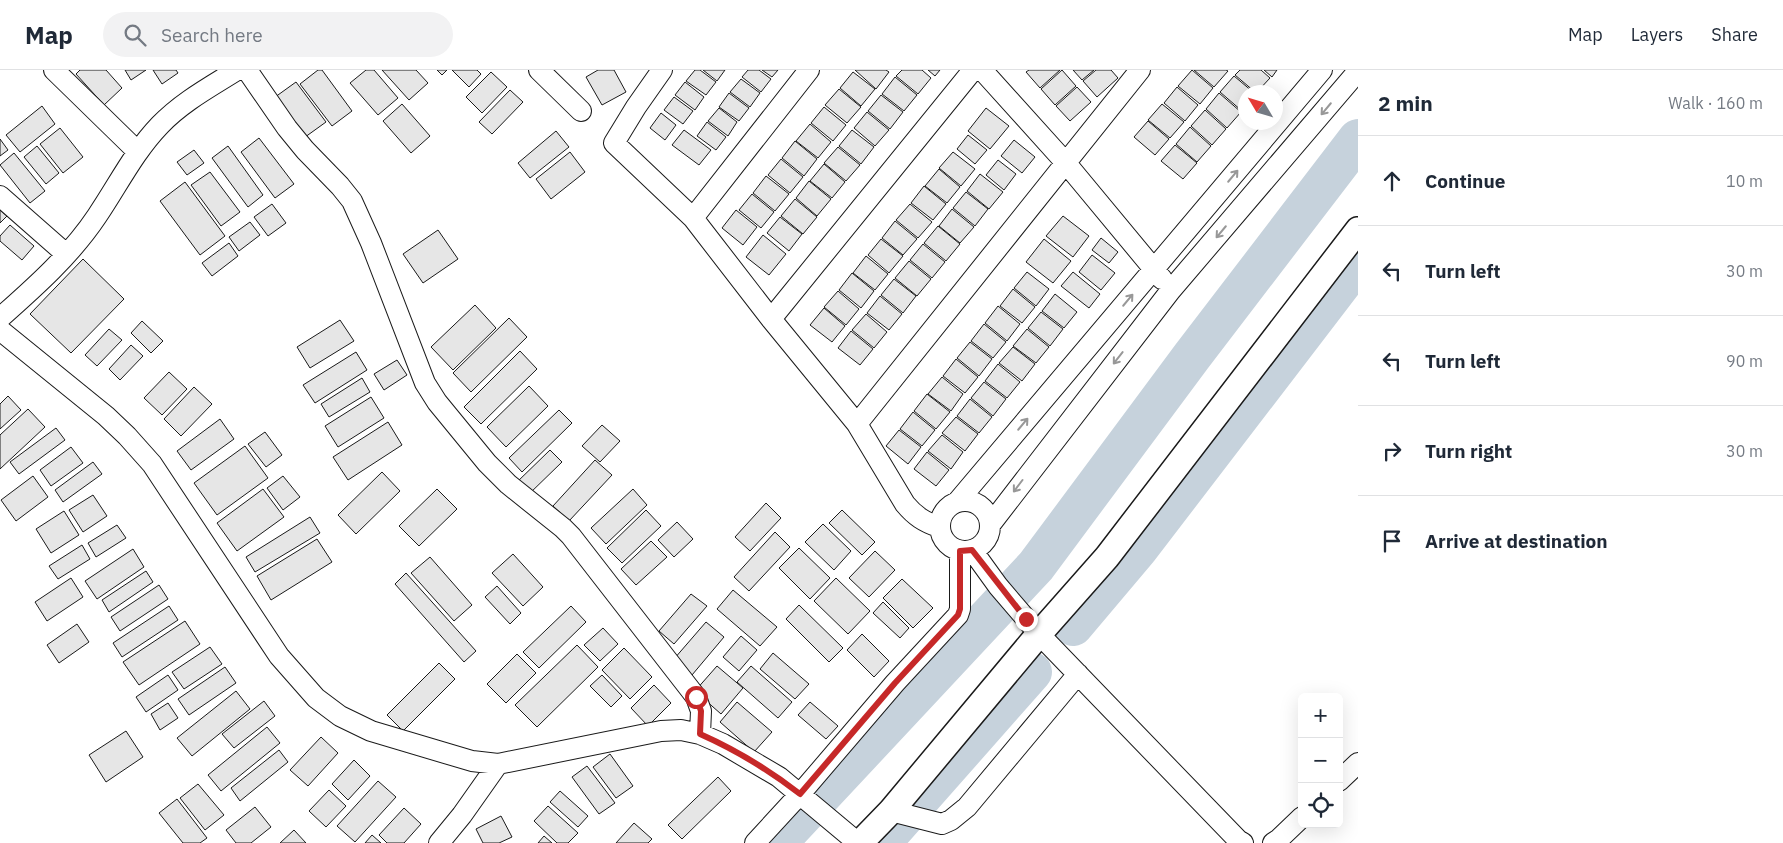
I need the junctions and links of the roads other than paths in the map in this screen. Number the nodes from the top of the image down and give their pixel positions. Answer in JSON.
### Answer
{"nodes":[{"id":1,"x":54,"y":70,"type":"edge"},
{"id":2,"x":237,"y":70,"type":"edge"},
{"id":3,"x":247,"y":70,"type":"edge"},
{"id":4,"x":539,"y":70,"type":"edge"},
{"id":5,"x":662,"y":70,"type":"edge"},
{"id":6,"x":809,"y":70,"type":"edge"},
{"id":7,"x":974,"y":70,"type":"edge"},
{"id":8,"x":982,"y":70,"type":"edge"},
{"id":9,"x":1322,"y":70,"type":"edge"},
{"id":10,"x":1358,"y":71,"type":"edge"},
{"id":11,"x":1134,"y":73,"type":"edge"},
{"id":12,"x":581,"y":111,"type":"dead end"},
{"id":13,"x":137,"y":151,"type":"junction"},
{"id":14,"x":1065,"y":162,"type":"junction"},
{"id":15,"x":0,"y":196,"type":"edge"},
{"id":16,"x":694,"y":218,"type":"junction"},
{"id":17,"x":1358,"y":230,"type":"edge"},
{"id":18,"x":66,"y":254,"type":"junction"},
{"id":19,"x":1154,"y":269,"type":"junction"},
{"id":20,"x":1172,"y":290,"type":"junction"},
{"id":21,"x":0,"y":318,"type":"edge"},
{"id":22,"x":770,"y":319,"type":"junction"},
{"id":23,"x":0,"y":330,"type":"edge"},
{"id":24,"x":856,"y":424,"type":"junction"},
{"id":25,"x":958,"y":501,"type":"junction"},
{"id":26,"x":990,"y":525,"type":"junction"},
{"id":27,"x":939,"y":527,"type":"junction"},
{"id":28,"x":966,"y":550,"type":"junction"},
{"id":29,"x":1032,"y":627,"type":"junction"},
{"id":30,"x":1078,"y":674,"type":"junction"},
{"id":31,"x":700,"y":734,"type":"junction"},
{"id":32,"x":1358,"y":763,"type":"edge"},
{"id":33,"x":498,"y":764,"type":"junction"},
{"id":34,"x":1343,"y":777,"type":"edge"},
{"id":35,"x":805,"y":799,"type":"junction"},
{"id":36,"x":902,"y":814,"type":"junction"},
{"id":37,"x":1298,"y":821,"type":"edge"},
{"id":38,"x":439,"y":843,"type":"edge"},
{"id":39,"x":755,"y":843,"type":"edge"},
{"id":40,"x":859,"y":843,"type":"edge"},
{"id":41,"x":1243,"y":843,"type":"edge"},
{"id":42,"x":1273,"y":843,"type":"edge"}],
"edges":[{"from":1,"to":13,"type":"street"},
{"from":2,"to":13,"type":"street"},
{"from":3,"to":31,"type":"street"},
{"from":4,"to":12,"type":"street"},
{"from":5,"to":16,"type":"street"},
{"from":6,"to":16,"type":"street"},
{"from":7,"to":22,"type":"street"},
{"from":8,"to":14,"type":"street"},
{"from":19,"to":9,"type":"street","one_way":true},
{"from":10,"to":20,"type":"street","one_way":true},
{"from":11,"to":14,"type":"street"},
{"from":13,"to":18,"type":"street"},
{"from":14,"to":19,"type":"street"},
{"from":14,"to":24,"type":"street"},
{"from":15,"to":18,"type":"street"},
{"from":16,"to":22,"type":"street"},
{"from":17,"to":29,"type":"street"},
{"from":18,"to":21,"type":"street"},
{"from":19,"to":20,"type":"street"},
{"from":25,"to":19,"type":"street","one_way":true},
{"from":20,"to":26,"type":"street","one_way":true},
{"from":22,"to":24,"type":"street"},
{"from":23,"to":33,"type":"street"},
{"from":24,"to":27,"type":"street"},
{"from":25,"to":26,"type":"street"},
{"from":25,"to":27,"type":"street"},
{"from":26,"to":28,"type":"street"},
{"from":27,"to":28,"type":"street"},
{"from":28,"to":29,"type":"street"},
{"from":28,"to":35,"type":"street"},
{"from":29,"to":30,"type":"street"},
{"from":29,"to":36,"type":"street"},
{"from":30,"to":36,"type":"street"},
{"from":30,"to":41,"type":"street"},
{"from":31,"to":33,"type":"street"},
{"from":31,"to":35,"type":"street"},
{"from":32,"to":34,"type":"street"},
{"from":33,"to":38,"type":"street"},
{"from":35,"to":39,"type":"street"},
{"from":35,"to":40,"type":"street"},
{"from":36,"to":40,"type":"street"},
{"from":37,"to":42,"type":"street"}]}
